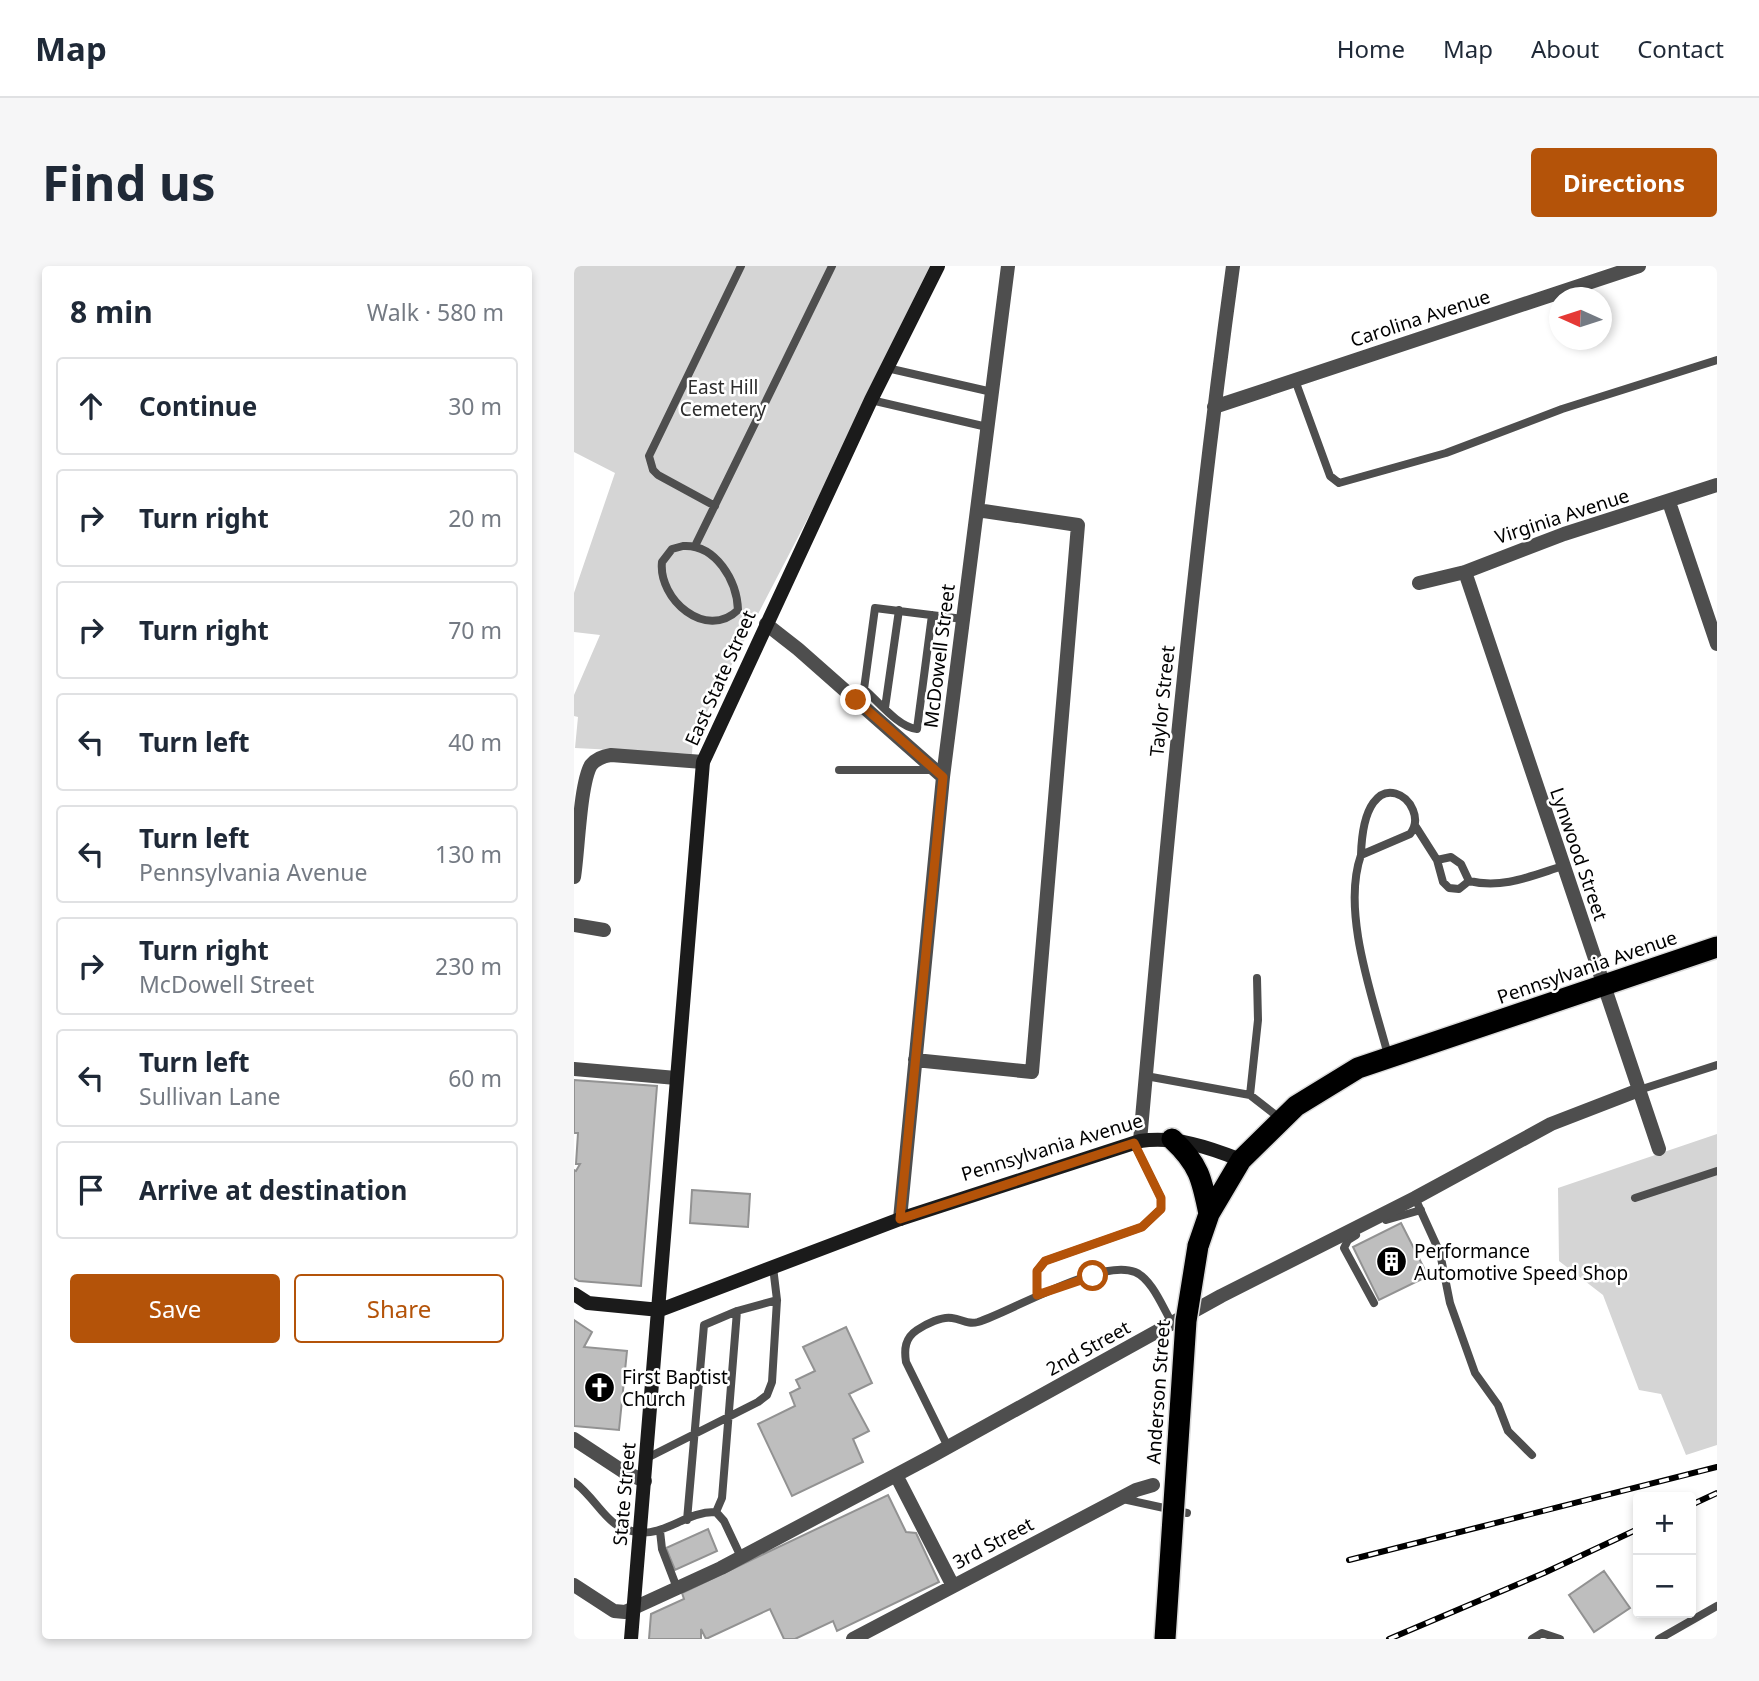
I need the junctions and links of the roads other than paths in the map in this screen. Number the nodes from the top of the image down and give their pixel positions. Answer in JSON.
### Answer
{"nodes":[{"id":1,"x":741,"y":266,"type":"edge"},
{"id":2,"x":832,"y":266,"type":"edge"},
{"id":3,"x":938,"y":266,"type":"edge"},
{"id":4,"x":1008,"y":266,"type":"edge"},
{"id":5,"x":1233,"y":266,"type":"edge"},
{"id":6,"x":1639,"y":266,"type":"edge"},
{"id":7,"x":1717,"y":360,"type":"edge"},
{"id":8,"x":887,"y":368,"type":"junction"},
{"id":9,"x":1295,"y":380,"type":"junction"},
{"id":10,"x":992,"y":392,"type":"junction"},
{"id":11,"x":871,"y":400,"type":"junction"},
{"id":12,"x":1214,"y":407,"type":"junction"},
{"id":13,"x":988,"y":427,"type":"junction"},
{"id":14,"x":1717,"y":485,"type":"edge"},
{"id":15,"x":1669,"y":502,"type":"junction"},
{"id":16,"x":715,"y":506,"type":"junction"},
{"id":17,"x":977,"y":510,"type":"junction"},
{"id":18,"x":695,"y":546,"type":"junction"},
{"id":19,"x":1465,"y":572,"type":"junction"},
{"id":20,"x":1419,"y":583,"type":"dead end"},
{"id":21,"x":899,"y":610,"type":"junction"},
{"id":22,"x":932,"y":615,"type":"junction"},
{"id":23,"x":963,"y":620,"type":"junction"},
{"id":24,"x":766,"y":624,"type":"junction"},
{"id":25,"x":1717,"y":644,"type":"edge"},
{"id":26,"x":860,"y":694,"type":"junction"},
{"id":27,"x":885,"y":708,"type":"junction"},
{"id":28,"x":703,"y":762,"type":"junction"},
{"id":29,"x":839,"y":770,"type":"dead end"},
{"id":30,"x":939,"y":774,"type":"junction"},
{"id":31,"x":1416,"y":827,"type":"junction"},
{"id":32,"x":1361,"y":855,"type":"junction"},
{"id":33,"x":1437,"y":860,"type":"junction"},
{"id":34,"x":1563,"y":866,"type":"junction"},
{"id":35,"x":574,"y":877,"type":"edge"},
{"id":36,"x":1469,"y":881,"type":"junction"},
{"id":37,"x":574,"y":925,"type":"edge"},
{"id":38,"x":604,"y":930,"type":"dead end"},
{"id":39,"x":1717,"y":947,"type":"edge"},
{"id":40,"x":1257,"y":978,"type":"dead end"},
{"id":41,"x":1603,"y":986,"type":"junction"},
{"id":42,"x":1388,"y":1058,"type":"junction"},
{"id":43,"x":915,"y":1060,"type":"junction"},
{"id":44,"x":1717,"y":1065,"type":"edge"},
{"id":45,"x":574,"y":1069,"type":"edge"},
{"id":46,"x":1146,"y":1076,"type":"junction"},
{"id":47,"x":676,"y":1078,"type":"junction"},
{"id":48,"x":1639,"y":1090,"type":"junction"},
{"id":49,"x":1250,"y":1095,"type":"junction"},
{"id":50,"x":1282,"y":1120,"type":"junction"},
{"id":51,"x":1172,"y":1139,"type":"junction"},
{"id":52,"x":1137,"y":1142,"type":"junction"},
{"id":53,"x":1659,"y":1149,"type":"dead end"},
{"id":54,"x":1241,"y":1160,"type":"junction"},
{"id":55,"x":1717,"y":1171,"type":"edge"},
{"id":56,"x":1634,"y":1198,"type":"dead end"},
{"id":57,"x":1418,"y":1204,"type":"junction"},
{"id":58,"x":1209,"y":1214,"type":"junction"},
{"id":59,"x":900,"y":1219,"type":"junction"},
{"id":60,"x":1322,"y":1246,"type":"junction"},
{"id":61,"x":1344,"y":1248,"type":"junction"},
{"id":62,"x":773,"y":1267,"type":"junction"},
{"id":63,"x":574,"y":1294,"type":"edge"},
{"id":64,"x":1037,"y":1295,"type":"junction"},
{"id":65,"x":777,"y":1300,"type":"junction"},
{"id":66,"x":1374,"y":1303,"type":"dead end"},
{"id":67,"x":660,"y":1310,"type":"junction"},
{"id":68,"x":737,"y":1311,"type":"junction"},
{"id":69,"x":1172,"y":1324,"type":"junction"},
{"id":70,"x":731,"y":1416,"type":"junction"},
{"id":71,"x":692,"y":1435,"type":"junction"},
{"id":72,"x":574,"y":1439,"type":"edge"},
{"id":73,"x":948,"y":1447,"type":"junction"},
{"id":74,"x":1532,"y":1455,"type":"dead end"},
{"id":75,"x":647,"y":1458,"type":"junction"},
{"id":76,"x":896,"y":1475,"type":"junction"},
{"id":77,"x":645,"y":1481,"type":"junction"},
{"id":78,"x":574,"y":1482,"type":"edge"},
{"id":79,"x":1153,"y":1485,"type":"dead end"},
{"id":80,"x":1120,"y":1498,"type":"junction"},
{"id":81,"x":716,"y":1512,"type":"junction"},
{"id":82,"x":1187,"y":1513,"type":"dead end"},
{"id":83,"x":687,"y":1520,"type":"junction"},
{"id":84,"x":660,"y":1531,"type":"junction"},
{"id":85,"x":640,"y":1533,"type":"junction"},
{"id":86,"x":741,"y":1557,"type":"junction"},
{"id":87,"x":574,"y":1585,"type":"edge"},
{"id":88,"x":953,"y":1586,"type":"junction"},
{"id":89,"x":677,"y":1588,"type":"junction"},
{"id":90,"x":1717,"y":1606,"type":"edge"},
{"id":91,"x":634,"y":1609,"type":"junction"},
{"id":92,"x":631,"y":1639,"type":"edge"},
{"id":93,"x":853,"y":1639,"type":"edge"},
{"id":94,"x":1165,"y":1639,"type":"edge"},
{"id":95,"x":1532,"y":1639,"type":"edge"},
{"id":96,"x":1560,"y":1639,"type":"edge"},
{"id":97,"x":1659,"y":1639,"type":"edge"}],
"edges":[{"from":1,"to":16,"type":"lane"},
{"from":2,"to":16,"type":"lane"},
{"from":3,"to":8,"type":"street","name":"East State Street"},
{"from":4,"to":10,"type":"street","name":"McDowell Street"},
{"from":5,"to":12,"type":"street","name":"Taylor Street"},
{"from":6,"to":9,"type":"street","name":"Carolina Avenue"},
{"from":7,"to":9,"type":"lane"},
{"from":8,"to":10,"type":"lane"},
{"from":8,"to":11,"type":"street","name":"East State Street"},
{"from":9,"to":12,"type":"street","name":"Carolina Avenue"},
{"from":10,"to":13,"type":"street","name":"McDowell Street"},
{"from":11,"to":13,"type":"lane"},
{"from":11,"to":24,"type":"street","name":"East State Street"},
{"from":12,"to":46,"type":"street","name":"Taylor Street"},
{"from":13,"to":17,"type":"street","name":"McDowell Street"},
{"from":14,"to":15,"type":"street","name":"Virginia Avenue"},
{"from":15,"to":19,"type":"street","name":"Virginia Avenue"},
{"from":15,"to":25,"type":"street"},
{"from":16,"to":18,"type":"lane"},
{"from":17,"to":23,"type":"street","name":"McDowell Street"},
{"from":17,"to":43,"type":"street"},
{"from":18,"to":18,"type":"lane"},
{"from":19,"to":20,"type":"street","name":"Virginia Avenue"},
{"from":19,"to":34,"type":"street","name":"Lynwood Street"},
{"from":21,"to":22,"type":"lane"},
{"from":21,"to":26,"type":"lane"},
{"from":21,"to":27,"type":"lane"},
{"from":22,"to":23,"type":"lane"},
{"from":22,"to":27,"type":"lane"},
{"from":23,"to":30,"type":"street","name":"McDowell Street"},
{"from":24,"to":26,"type":"street"},
{"from":24,"to":28,"type":"street","name":"East State Street"},
{"from":26,"to":27,"type":"lane"},
{"from":26,"to":30,"type":"street"},
{"from":28,"to":35,"type":"street"},
{"from":28,"to":47,"type":"street","name":"East State Street"},
{"from":29,"to":30,"type":"lane"},
{"from":30,"to":43,"type":"street","name":"McDowell Street"},
{"from":31,"to":32,"type":"lane"},
{"from":31,"to":32,"type":"lane"},
{"from":31,"to":33,"type":"lane"},
{"from":32,"to":42,"type":"lane"},
{"from":33,"to":36,"type":"lane"},
{"from":33,"to":36,"type":"lane"},
{"from":34,"to":36,"type":"lane"},
{"from":34,"to":41,"type":"street","name":"Lynwood Street"},
{"from":37,"to":38,"type":"street"},
{"from":39,"to":41,"type":"highway","name":"Pennsylvania Avenue"},
{"from":40,"to":49,"type":"lane"},
{"from":41,"to":42,"type":"highway","name":"Pennsylvania Avenue"},
{"from":41,"to":48,"type":"street","name":"Lynwood Street"},
{"from":42,"to":50,"type":"highway","name":"Pennsylvania Avenue"},
{"from":43,"to":59,"type":"street","name":"McDowell Street"},
{"from":44,"to":48,"type":"lane"},
{"from":45,"to":47,"type":"street"},
{"from":46,"to":49,"type":"lane"},
{"from":46,"to":52,"type":"street","name":"Taylor Street"},
{"from":47,"to":67,"type":"street","name":"East State Street"},
{"from":48,"to":53,"type":"street","name":"Lynwood Street"},
{"from":48,"to":57,"type":"street","name":"2nd Street"},
{"from":49,"to":50,"type":"lane"},
{"from":50,"to":54,"type":"highway","name":"Pennsylvania Avenue"},
{"from":51,"to":52,"type":"street","name":"Pennsylvania Avenue"},
{"from":51,"to":54,"type":"street","name":"Pennsylvania Avenue"},
{"from":51,"to":58,"type":"highway"},
{"from":52,"to":59,"type":"street","name":"Pennsylvania Avenue"},
{"from":52,"to":64,"type":"lane"},
{"from":54,"to":58,"type":"highway","name":"Anderson Street"},
{"from":55,"to":56,"type":"lane"},
{"from":57,"to":60,"type":"street","name":"2nd Street"},
{"from":57,"to":61,"type":"lane"},
{"from":57,"to":74,"type":"lane"},
{"from":58,"to":94,"type":"highway","name":"Anderson Street","bridge":true},
{"from":59,"to":62,"type":"street","name":"Pennsylvania Avenue"},
{"from":60,"to":61,"type":"lane"},
{"from":60,"to":69,"type":"street","name":"2nd Street"},
{"from":61,"to":66,"type":"lane"},
{"from":62,"to":65,"type":"lane"},
{"from":62,"to":67,"type":"street","name":"Pennsylvania Avenue"},
{"from":63,"to":67,"type":"street"},
{"from":64,"to":69,"type":"lane"},
{"from":64,"to":73,"type":"lane"},
{"from":65,"to":68,"type":"lane"},
{"from":65,"to":70,"type":"lane"},
{"from":67,"to":75,"type":"street","name":"State Street"},
{"from":68,"to":70,"type":"lane"},
{"from":68,"to":71,"type":"lane"},
{"from":69,"to":73,"type":"street","name":"2nd Street"},
{"from":70,"to":71,"type":"lane"},
{"from":70,"to":81,"type":"lane"},
{"from":71,"to":75,"type":"lane"},
{"from":71,"to":83,"type":"lane"},
{"from":72,"to":77,"type":"street"},
{"from":73,"to":76,"type":"street","name":"2nd Street"},
{"from":75,"to":77,"type":"street","name":"State Street"},
{"from":76,"to":86,"type":"street","name":"2nd Street"},
{"from":76,"to":88,"type":"street"},
{"from":77,"to":85,"type":"street","name":"State Street"},
{"from":78,"to":85,"type":"lane"},
{"from":79,"to":80,"type":"street","name":"3rd Street"},
{"from":80,"to":82,"type":"lane"},
{"from":80,"to":88,"type":"street","name":"3rd Street"},
{"from":81,"to":83,"type":"lane"},
{"from":81,"to":86,"type":"lane"},
{"from":83,"to":84,"type":"lane"},
{"from":84,"to":85,"type":"lane"},
{"from":84,"to":89,"type":"lane"},
{"from":85,"to":91,"type":"street","name":"State Street"},
{"from":86,"to":89,"type":"street","name":"2nd Street"},
{"from":87,"to":91,"type":"street"},
{"from":88,"to":93,"type":"street","name":"3rd Street"},
{"from":89,"to":91,"type":"street","name":"2nd Street"},
{"from":90,"to":97,"type":"lane"},
{"from":91,"to":92,"type":"street","name":"State Street"},
{"from":95,"to":96,"type":"lane"}]}
